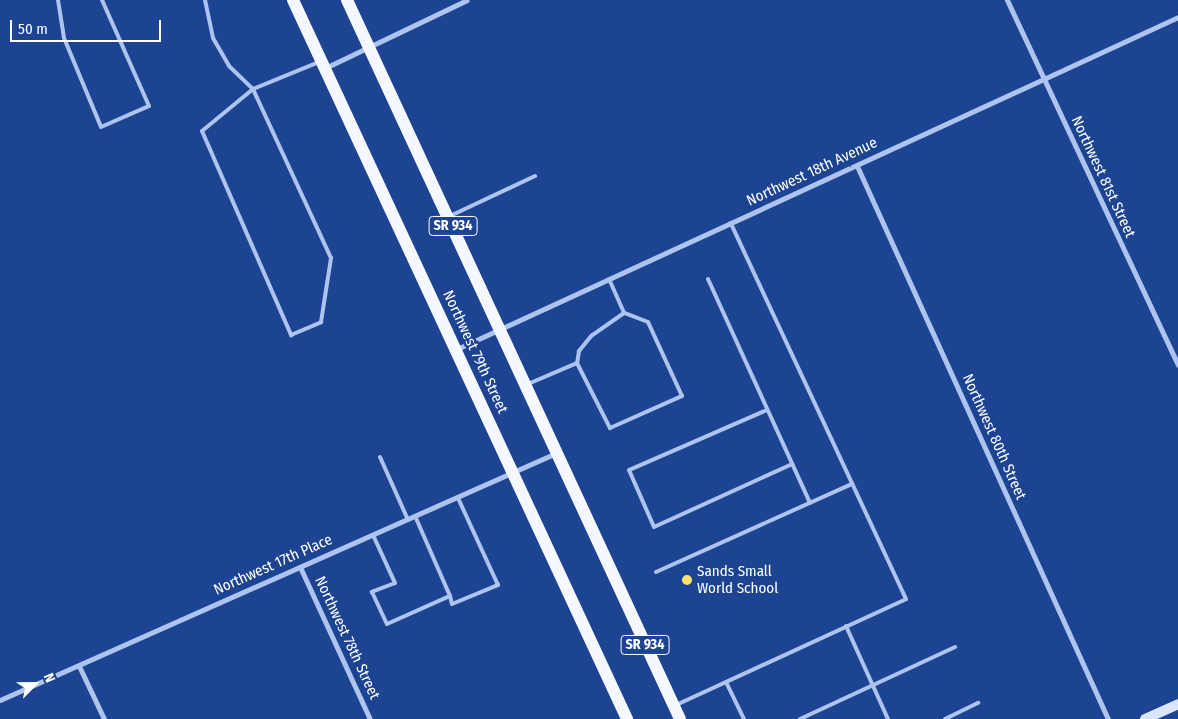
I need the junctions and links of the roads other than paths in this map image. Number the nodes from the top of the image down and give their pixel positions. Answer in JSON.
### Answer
{"nodes":[{"id":1,"x":58,"y":0,"type":"edge"},
{"id":2,"x":102,"y":0,"type":"edge"},
{"id":3,"x":205,"y":0,"type":"edge"},
{"id":4,"x":293,"y":0,"type":"edge"},
{"id":5,"x":347,"y":0,"type":"edge"},
{"id":6,"x":467,"y":0,"type":"edge"},
{"id":7,"x":1007,"y":0,"type":"edge"},
{"id":8,"x":1178,"y":17,"type":"edge"},
{"id":9,"x":369,"y":47,"type":"junction"},
{"id":10,"x":323,"y":64,"type":"junction"},
{"id":11,"x":1042,"y":78,"type":"junction"},
{"id":12,"x":253,"y":89,"type":"junction"},
{"id":13,"x":856,"y":166,"type":"junction"},
{"id":14,"x":535,"y":176,"type":"dead end"},
{"id":15,"x":448,"y":217,"type":"junction"},
{"id":16,"x":731,"y":223,"type":"junction"},
{"id":17,"x":609,"y":279,"type":"junction"},
{"id":18,"x":708,"y":279,"type":"dead end"},
{"id":19,"x":624,"y":313,"type":"junction"},
{"id":20,"x":501,"y":329,"type":"junction"},
{"id":21,"x":457,"y":349,"type":"junction"},
{"id":22,"x":577,"y":363,"type":"junction"},
{"id":23,"x":1178,"y":365,"type":"edge"},
{"id":24,"x":526,"y":385,"type":"junction"},
{"id":25,"x":767,"y":410,"type":"junction"},
{"id":26,"x":556,"y":453,"type":"junction"},
{"id":27,"x":380,"y":457,"type":"dead end"},
{"id":28,"x":792,"y":464,"type":"junction"},
{"id":29,"x":512,"y":473,"type":"junction"},
{"id":30,"x":852,"y":484,"type":"junction"},
{"id":31,"x":458,"y":498,"type":"junction"},
{"id":32,"x":810,"y":503,"type":"junction"},
{"id":33,"x":415,"y":516,"type":"junction"},
{"id":34,"x":408,"y":520,"type":"junction"},
{"id":35,"x":373,"y":535,"type":"junction"},
{"id":36,"x":300,"y":567,"type":"junction"},
{"id":37,"x":656,"y":572,"type":"dead end"},
{"id":38,"x":450,"y":596,"type":"junction"},
{"id":39,"x":846,"y":626,"type":"junction"},
{"id":40,"x":955,"y":647,"type":"dead end"},
{"id":41,"x":79,"y":666,"type":"junction"},
{"id":42,"x":726,"y":682,"type":"junction"},
{"id":43,"x":872,"y":685,"type":"junction"},
{"id":44,"x":0,"y":700,"type":"edge"},
{"id":45,"x":978,"y":704,"type":"dead end"},
{"id":46,"x":1178,"y":704,"type":"edge"},
{"id":47,"x":674,"y":706,"type":"junction"},
{"id":48,"x":104,"y":719,"type":"edge"},
{"id":49,"x":370,"y":719,"type":"edge"},
{"id":50,"x":627,"y":719,"type":"edge"},
{"id":51,"x":680,"y":719,"type":"edge"},
{"id":52,"x":744,"y":719,"type":"edge"},
{"id":53,"x":800,"y":719,"type":"edge"},
{"id":54,"x":888,"y":719,"type":"edge"},
{"id":55,"x":945,"y":719,"type":"edge"},
{"id":56,"x":1108,"y":719,"type":"edge"},
{"id":57,"x":1145,"y":719,"type":"edge"}],
"edges":[{"from":1,"to":2,"type":"lane"},
{"from":3,"to":12,"type":"lane"},
{"from":4,"to":10,"type":"main road","name":"Northwest 79th Street","number":"SR 934"},
{"from":5,"to":9,"type":"main road","number":"SR 934"},
{"from":6,"to":9,"type":"street"},
{"from":7,"to":11,"type":"street","name":"Northwest 81st Street"},
{"from":8,"to":11,"type":"street","name":"Northwest 18th Avenue"},
{"from":9,"to":10,"type":"street"},
{"from":9,"to":15,"type":"main road","number":"SR 934"},
{"from":10,"to":12,"type":"lane"},
{"from":10,"to":21,"type":"main road","name":"Northwest 79th Street","number":"SR 934"},
{"from":11,"to":13,"type":"street","name":"Northwest 18th Avenue"},
{"from":11,"to":23,"type":"street","name":"Northwest 81st Street"},
{"from":12,"to":12,"type":"lane"},
{"from":13,"to":16,"type":"street","name":"Northwest 18th Avenue"},
{"from":13,"to":56,"type":"street","name":"Northwest 80th Street"},
{"from":14,"to":15,"type":"lane"},
{"from":15,"to":20,"type":"main road","number":"SR 934"},
{"from":16,"to":17,"type":"street","name":"Northwest 18th Avenue"},
{"from":16,"to":30,"type":"lane"},
{"from":17,"to":19,"type":"lane"},
{"from":17,"to":20,"type":"street","name":"Northwest 18th Avenue"},
{"from":18,"to":25,"type":"lane"},
{"from":19,"to":22,"type":"lane"},
{"from":19,"to":22,"type":"lane"},
{"from":20,"to":21,"type":"street","name":"Northwest 18th Avenue"},
{"from":20,"to":24,"type":"main road","number":"SR 934"},
{"from":21,"to":29,"type":"main road","name":"Northwest 79th Street","number":"SR 934"},
{"from":22,"to":24,"type":"lane"},
{"from":24,"to":26,"type":"main road","number":"SR 934"},
{"from":25,"to":28,"type":"lane"},
{"from":25,"to":28,"type":"lane"},
{"from":26,"to":29,"type":"street","name":"Northwest 17th Place"},
{"from":26,"to":47,"type":"main road","number":"SR 934"},
{"from":27,"to":34,"type":"lane"},
{"from":28,"to":32,"type":"lane"},
{"from":29,"to":31,"type":"street","name":"Northwest 17th Place"},
{"from":29,"to":50,"type":"main road","name":"Northwest 79th Street","number":"SR 934"},
{"from":30,"to":32,"type":"lane"},
{"from":30,"to":39,"type":"lane"},
{"from":31,"to":33,"type":"street","name":"Northwest 17th Place"},
{"from":31,"to":38,"type":"lane"},
{"from":32,"to":37,"type":"lane"},
{"from":33,"to":34,"type":"street","name":"Northwest 17th Place"},
{"from":33,"to":38,"type":"lane"},
{"from":34,"to":35,"type":"street","name":"Northwest 17th Place"},
{"from":35,"to":36,"type":"street","name":"Northwest 17th Place"},
{"from":35,"to":38,"type":"lane"},
{"from":36,"to":41,"type":"street","name":"Northwest 17th Place"},
{"from":36,"to":49,"type":"street","name":"Northwest 78th Street"},
{"from":39,"to":42,"type":"lane"},
{"from":39,"to":43,"type":"lane"},
{"from":40,"to":43,"type":"lane"},
{"from":41,"to":44,"type":"street","name":"Northwest 17th Place"},
{"from":41,"to":48,"type":"street"},
{"from":42,"to":47,"type":"lane"},
{"from":42,"to":52,"type":"lane"},
{"from":43,"to":53,"type":"lane"},
{"from":43,"to":54,"type":"lane"},
{"from":45,"to":55,"type":"lane"},
{"from":46,"to":57,"type":"main road"},
{"from":47,"to":51,"type":"main road","number":"SR 934"}]}
